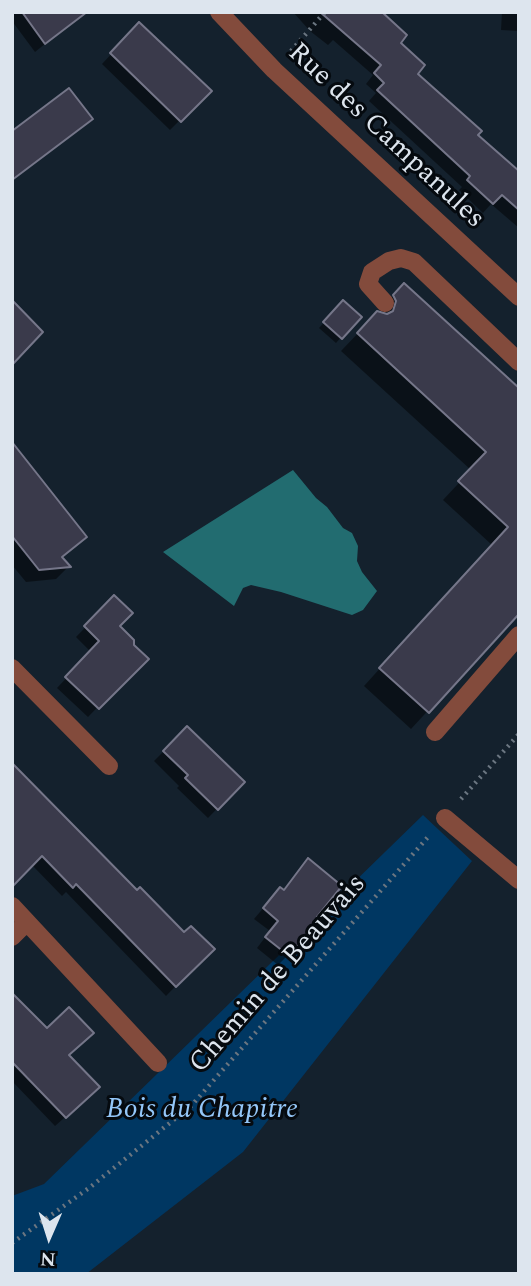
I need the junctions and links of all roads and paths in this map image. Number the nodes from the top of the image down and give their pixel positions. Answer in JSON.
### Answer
{"nodes":[{"id":1,"x":219,"y":12,"type":"edge"},
{"id":2,"x":325,"y":12,"type":"edge"},
{"id":3,"x":274,"y":70,"type":"junction"},
{"id":4,"x":519,"y":297,"type":"edge"},
{"id":5,"x":385,"y":303,"type":"dead end"},
{"id":6,"x":519,"y":362,"type":"edge"},
{"id":7,"x":519,"y":635,"type":"edge"},
{"id":8,"x":12,"y":668,"type":"edge"},
{"id":9,"x":435,"y":732,"type":"dead end"},
{"id":10,"x":519,"y":734,"type":"edge"},
{"id":11,"x":109,"y":766,"type":"dead end"},
{"id":12,"x":445,"y":818,"type":"junction"},
{"id":13,"x":519,"y":880,"type":"edge"},
{"id":14,"x":12,"y":906,"type":"edge"},
{"id":15,"x":27,"y":922,"type":"junction"},
{"id":16,"x":12,"y":937,"type":"edge"},
{"id":17,"x":158,"y":1063,"type":"dead end"},
{"id":18,"x":12,"y":1243,"type":"edge"}],
"edges":[{"from":1,"to":3,"type":"street","name":"Rue des Campanules"},
{"from":2,"to":3,"type":"path"},
{"from":3,"to":4,"type":"street","name":"Rue des Campanules"},
{"from":5,"to":6,"type":"street"},
{"from":7,"to":9,"type":"street"},
{"from":8,"to":11,"type":"street"},
{"from":10,"to":12,"type":"path","name":"Chemin de Beauvais"},
{"from":12,"to":13,"type":"street"},
{"from":12,"to":18,"type":"path","name":"Chemin de Beauvais"},
{"from":14,"to":15,"type":"street"},
{"from":15,"to":16,"type":"street"},
{"from":15,"to":17,"type":"street"}]}
